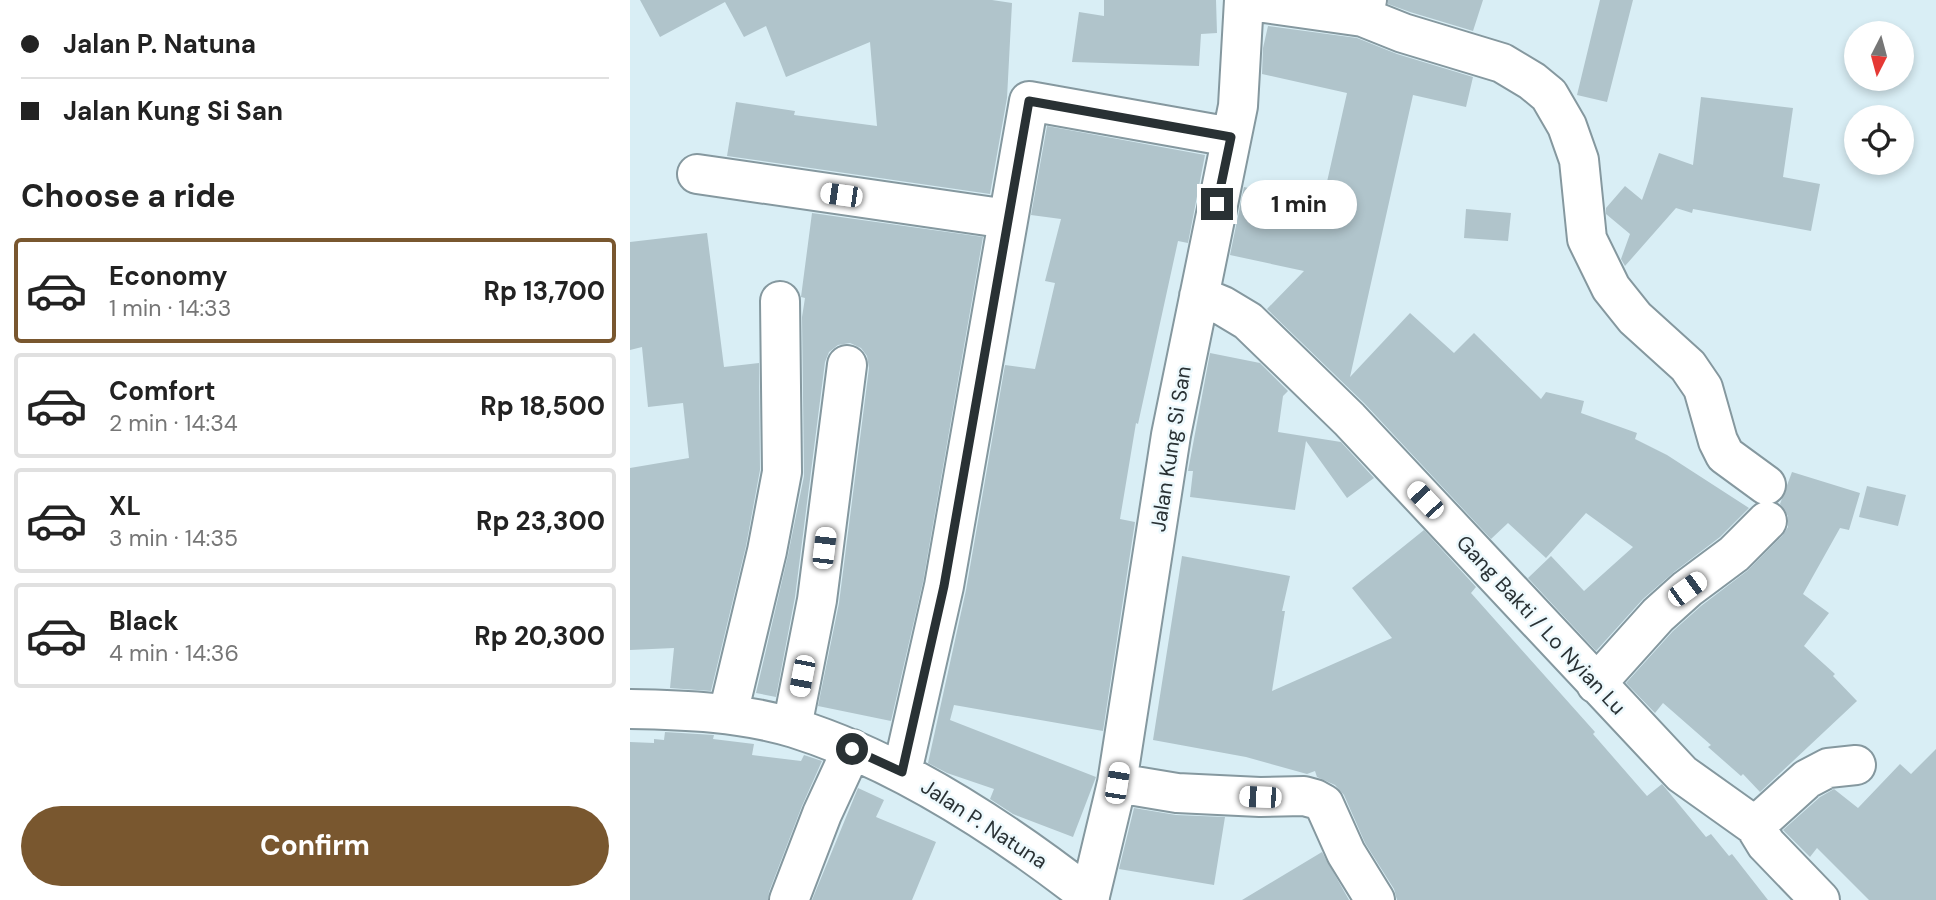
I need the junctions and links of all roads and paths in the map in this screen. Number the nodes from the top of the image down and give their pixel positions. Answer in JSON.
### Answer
{"nodes":[{"id":1,"x":1244,"y":0,"type":"edge"},
{"id":2,"x":1365,"y":8,"type":"edge"},
{"id":3,"x":1231,"y":137,"type":"junction"},
{"id":4,"x":697,"y":174,"type":"dead end"},
{"id":5,"x":1008,"y":219,"type":"junction"},
{"id":6,"x":1199,"y":296,"type":"junction"},
{"id":7,"x":780,"y":301,"type":"dead end"},
{"id":8,"x":848,"y":365,"type":"dead end"},
{"id":9,"x":1596,"y":684,"type":"junction"},
{"id":10,"x":630,"y":709,"type":"edge"},
{"id":11,"x":728,"y":714,"type":"junction"},
{"id":12,"x":792,"y":727,"type":"junction"},
{"id":13,"x":852,"y":749,"type":"junction"},
{"id":14,"x":1856,"y":765,"type":"dead end"},
{"id":15,"x":902,"y":772,"type":"junction"},
{"id":16,"x":1117,"y":783,"type":"junction"},
{"id":17,"x":1755,"y":826,"type":"junction"},
{"id":18,"x":1090,"y":898,"type":"edge"},
{"id":19,"x":789,"y":900,"type":"edge"},
{"id":20,"x":1375,"y":900,"type":"edge"},
{"id":21,"x":1820,"y":900,"type":"edge"}],
"edges":[{"from":1,"to":2,"type":"street"},
{"from":1,"to":3,"type":"street","name":"Jalan Kung Si San"},
{"from":2,"to":9,"type":"street"},
{"from":3,"to":5,"type":"street"},
{"from":3,"to":6,"type":"street","name":"Jalan Kung Si San"},
{"from":4,"to":5,"type":"street"},
{"from":5,"to":15,"type":"street"},
{"from":6,"to":9,"type":"street","name":"Gang Bakti / Lo Nyian Lu"},
{"from":6,"to":16,"type":"street","name":"Jalan Kung Si San"},
{"from":7,"to":11,"type":"street"},
{"from":8,"to":12,"type":"street"},
{"from":9,"to":17,"type":"street","name":"Gang Bakti / Lo Nyian Lu"},
{"from":10,"to":11,"type":"street","name":"Jalan P. Natuna"},
{"from":11,"to":12,"type":"street","name":"Jalan P. Natuna"},
{"from":12,"to":13,"type":"street","name":"Jalan P. Natuna"},
{"from":13,"to":15,"type":"street","name":"Jalan P. Natuna"},
{"from":13,"to":19,"type":"street"},
{"from":14,"to":17,"type":"street"},
{"from":15,"to":18,"type":"street","name":"Jalan P. Natuna"},
{"from":16,"to":18,"type":"street","name":"Jalan Kung Si San"},
{"from":16,"to":20,"type":"street"},
{"from":17,"to":21,"type":"street","name":"Gang Bakti / Lo Nyian Lu"}]}
